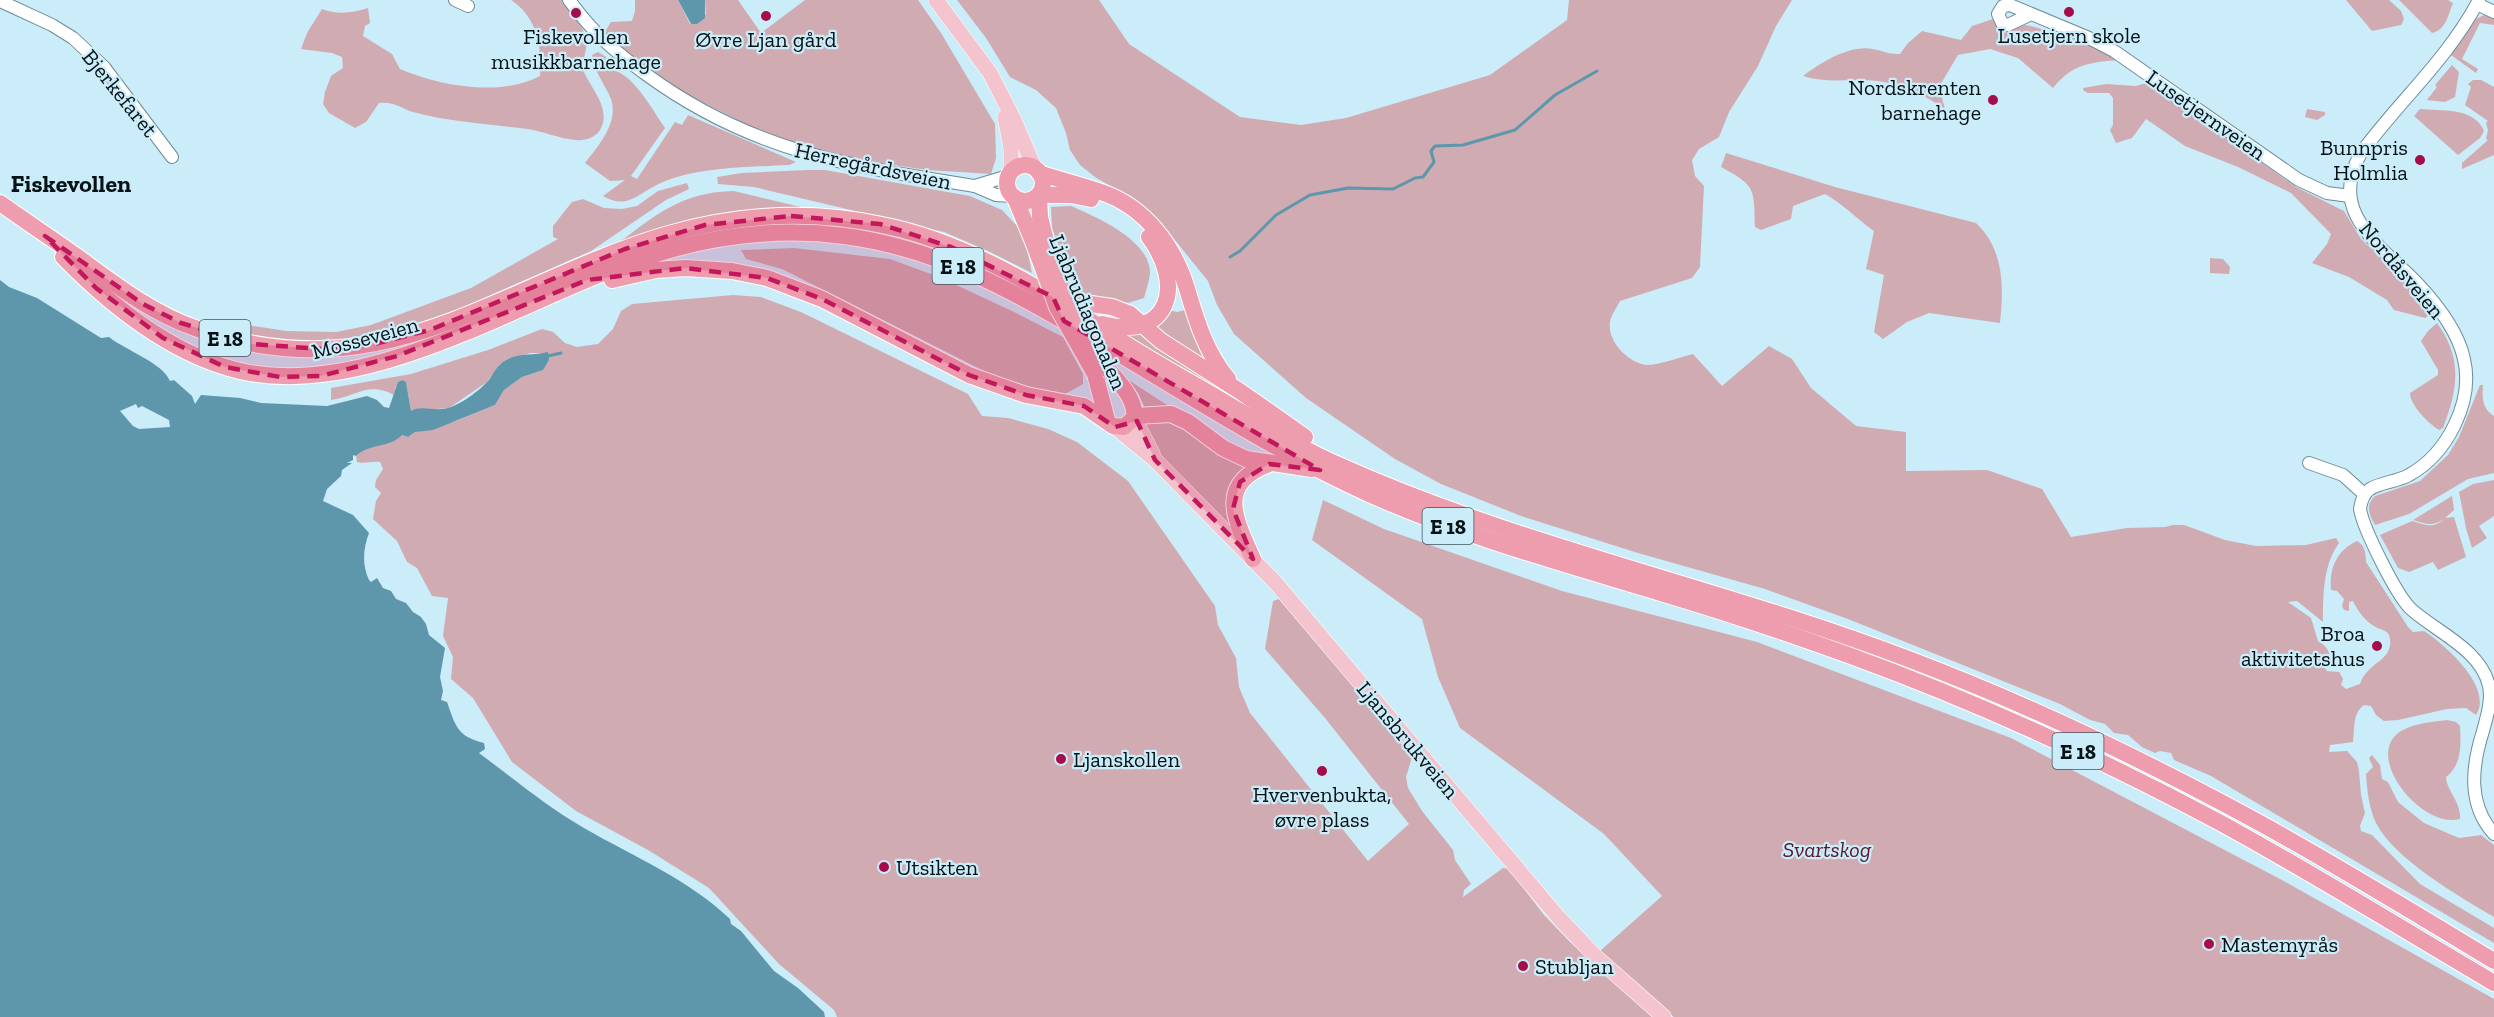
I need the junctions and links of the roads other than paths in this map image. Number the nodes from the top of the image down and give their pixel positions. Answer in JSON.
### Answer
{"nodes":[{"id":1,"x":455,"y":0,"type":"edge"},
{"id":2,"x":569,"y":0,"type":"edge"},
{"id":3,"x":936,"y":0,"type":"edge"},
{"id":4,"x":0,"y":1,"type":"edge"},
{"id":5,"x":2478,"y":2,"type":"edge"},
{"id":6,"x":468,"y":6,"type":"dead end"},
{"id":7,"x":2494,"y":12,"type":"edge"},
{"id":8,"x":2030,"y":15,"type":"dead end"},
{"id":9,"x":1004,"y":102,"type":"junction"},
{"id":10,"x":172,"y":157,"type":"dead end"},
{"id":11,"x":1036,"y":170,"type":"junction"},
{"id":12,"x":1010,"y":173,"type":"junction"},
{"id":13,"x":975,"y":186,"type":"junction"},
{"id":14,"x":1039,"y":195,"type":"junction"},
{"id":15,"x":2350,"y":196,"type":"junction"},
{"id":16,"x":1013,"y":197,"type":"junction"},
{"id":17,"x":0,"y":203,"type":"edge"},
{"id":18,"x":45,"y":236,"type":"junction"},
{"id":19,"x":1039,"y":240,"type":"junction"},
{"id":20,"x":587,"y":280,"type":"junction"},
{"id":21,"x":1056,"y":299,"type":"junction"},
{"id":22,"x":1094,"y":322,"type":"junction"},
{"id":23,"x":1143,"y":326,"type":"junction"},
{"id":24,"x":1103,"y":373,"type":"junction"},
{"id":25,"x":1241,"y":393,"type":"junction"},
{"id":26,"x":1133,"y":412,"type":"junction"},
{"id":27,"x":1109,"y":419,"type":"junction"},
{"id":28,"x":1155,"y":460,"type":"junction"},
{"id":29,"x":2309,"y":463,"type":"dead end"},
{"id":30,"x":1269,"y":464,"type":"junction"},
{"id":31,"x":1320,"y":470,"type":"junction"},
{"id":32,"x":1378,"y":481,"type":"junction"},
{"id":33,"x":2364,"y":494,"type":"junction"},
{"id":34,"x":1253,"y":559,"type":"junction"},
{"id":35,"x":2494,"y":834,"type":"edge"},
{"id":36,"x":2494,"y":961,"type":"edge"},
{"id":37,"x":2494,"y":983,"type":"edge"},
{"id":38,"x":1664,"y":1017,"type":"edge"}],
"edges":[{"from":1,"to":6,"type":"street"},
{"from":2,"to":13,"type":"street","name":"Herregårdsveien"},
{"from":3,"to":9,"type":"main road"},
{"from":4,"to":10,"type":"street","name":"Bjerkefaret"},
{"from":5,"to":7,"type":"street"},
{"from":5,"to":15,"type":"street","name":"Nordåsveien"},
{"from":8,"to":15,"type":"street","name":"Lusetjernveien"},
{"from":9,"to":11,"type":"main road"},
{"from":9,"to":12,"type":"main road"},
{"from":11,"to":12,"type":"highway","number":"E 18"},
{"from":11,"to":14,"type":"highway"},
{"from":11,"to":25,"type":"highway","number":"E 18"},
{"from":12,"to":13,"type":"street","name":"Herregårdsveien"},
{"from":12,"to":16,"type":"highway"},
{"from":13,"to":16,"type":"street","name":"Herregårdsveien"},
{"from":14,"to":16,"type":"highway"},
{"from":14,"to":19,"type":"highway","name":"Ljabrudiagonalen"},
{"from":14,"to":23,"type":"highway"},
{"from":15,"to":33,"type":"street","name":"Nordåsveien"},
{"from":16,"to":19,"type":"highway","name":"Ljabrudiagonalen"},
{"from":17,"to":18,"type":"highway","name":"Mosseveien","number":"E 18"},
{"from":18,"to":20,"type":"highway","name":"Mosseveien","number":"E 18"},
{"from":18,"to":21,"type":"highway","name":"Mosseveien","number":"E 18"},
{"from":19,"to":24,"type":"highway","name":"Ljabrudiagonalen","bridge":true},
{"from":20,"to":27,"type":"highway","number":"E 18"},
{"from":20,"to":31,"type":"highway","number":"E 18"},
{"from":21,"to":22,"type":"highway","number":"E 18"},
{"from":21,"to":23,"type":"highway","number":"E 18"},
{"from":22,"to":23,"type":"highway","number":"E 18"},
{"from":22,"to":32,"type":"highway","number":"E 18"},
{"from":23,"to":25,"type":"highway","number":"E 18"},
{"from":24,"to":26,"type":"highway","name":"Ljabrudiagonalen"},
{"from":24,"to":27,"type":"highway","name":"Ljabrudiagonalen"},
{"from":25,"to":32,"type":"highway","number":"E 18"},
{"from":26,"to":27,"type":"highway","number":"E 18"},
{"from":26,"to":27,"type":"highway","number":"E 18"},
{"from":26,"to":28,"type":"main road","name":"Ljansbrukveien"},
{"from":26,"to":30,"type":"highway","number":"E 18"},
{"from":27,"to":28,"type":"main road","name":"Ljansbrukveien"},
{"from":28,"to":34,"type":"main road","name":"Ljansbrukveien"},
{"from":29,"to":33,"type":"street"},
{"from":30,"to":31,"type":"highway","number":"E 18"},
{"from":30,"to":34,"type":"highway"},
{"from":31,"to":37,"type":"highway","number":"E 18"},
{"from":32,"to":36,"type":"highway","number":"E 18"},
{"from":33,"to":35,"type":"street"},
{"from":34,"to":38,"type":"main road","name":"Ljansbrukveien"}]}
